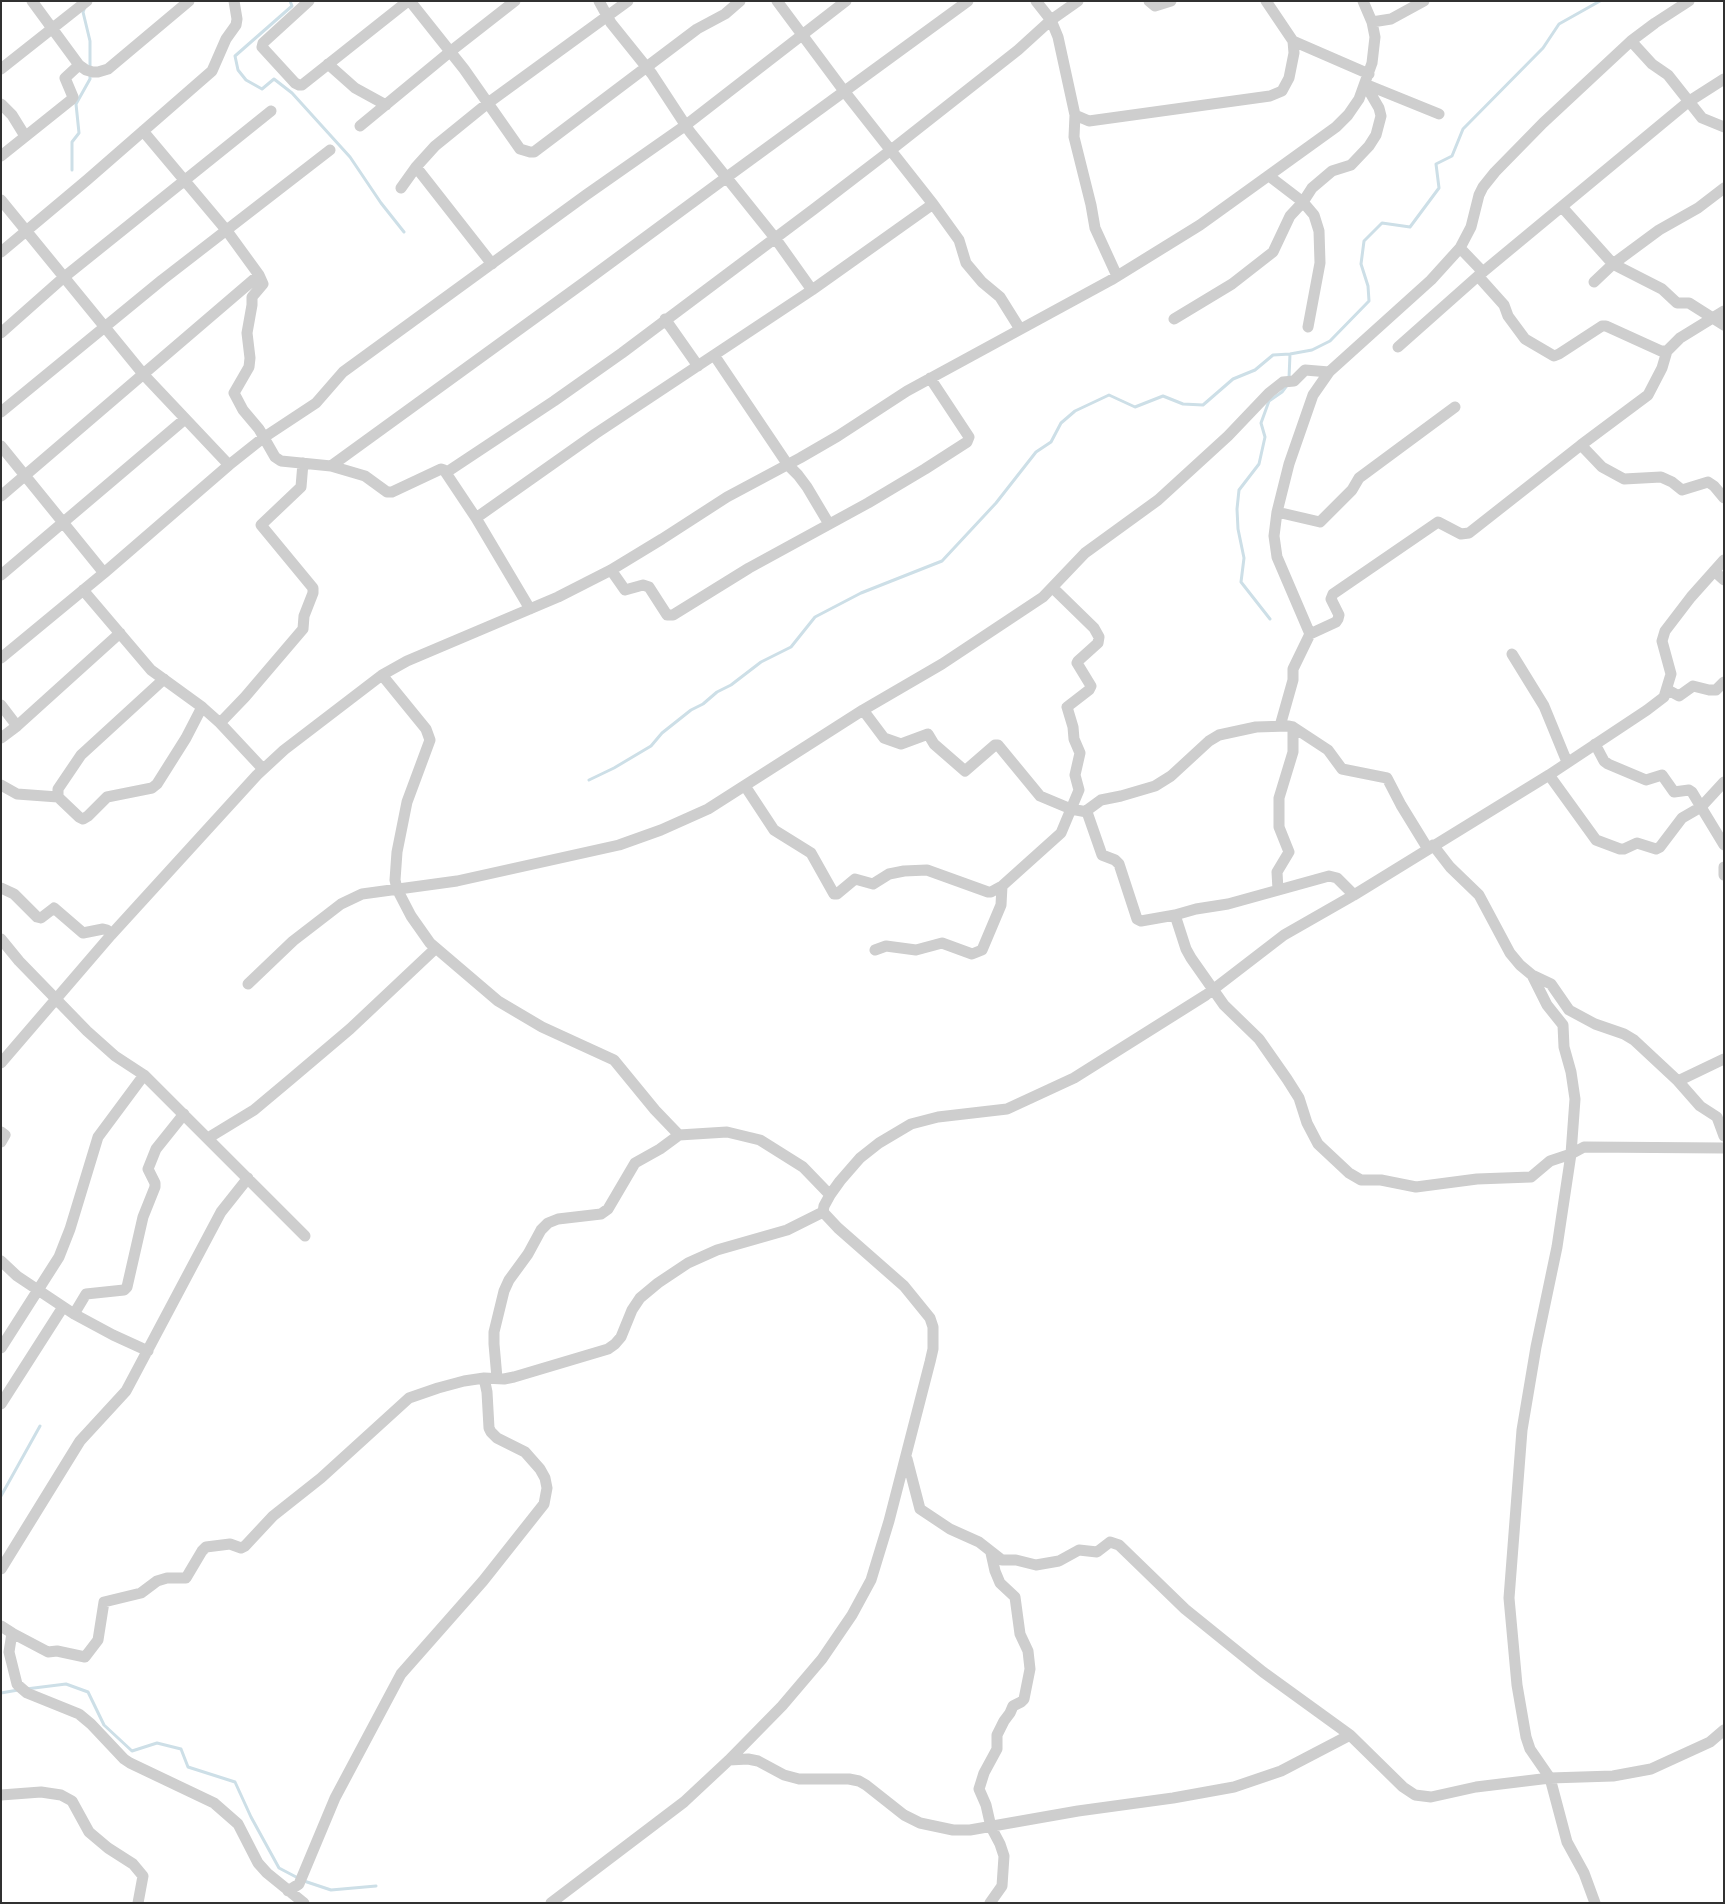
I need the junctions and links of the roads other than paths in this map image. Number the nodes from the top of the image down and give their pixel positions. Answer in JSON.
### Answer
{"nodes":[{"id":1,"x":32,"y":1,"type":"edge"},
{"id":2,"x":189,"y":1,"type":"edge"},
{"id":3,"x":234,"y":1,"type":"edge"},
{"id":4,"x":309,"y":1,"type":"edge"},
{"id":5,"x":409,"y":1,"type":"edge"},
{"id":6,"x":515,"y":1,"type":"edge"},
{"id":7,"x":599,"y":1,"type":"edge"},
{"id":8,"x":628,"y":1,"type":"edge"},
{"id":9,"x":740,"y":1,"type":"edge"},
{"id":10,"x":777,"y":1,"type":"edge"},
{"id":11,"x":846,"y":1,"type":"edge"},
{"id":12,"x":968,"y":1,"type":"edge"},
{"id":13,"x":1036,"y":1,"type":"edge"},
{"id":14,"x":1078,"y":1,"type":"edge"},
{"id":15,"x":1149,"y":1,"type":"edge"},
{"id":16,"x":1171,"y":1,"type":"edge"},
{"id":17,"x":1266,"y":1,"type":"edge"},
{"id":18,"x":1363,"y":1,"type":"edge"},
{"id":19,"x":1424,"y":1,"type":"edge"},
{"id":20,"x":1689,"y":1,"type":"edge"},
{"id":21,"x":85,"y":2,"type":"edge"},
{"id":22,"x":608,"y":17,"type":"junction"},
{"id":23,"x":1051,"y":20,"type":"junction"},
{"id":24,"x":1372,"y":22,"type":"junction"},
{"id":25,"x":52,"y":28,"type":"junction"},
{"id":26,"x":803,"y":35,"type":"junction"},
{"id":27,"x":1293,"y":41,"type":"junction"},
{"id":28,"x":1631,"y":41,"type":"junction"},
{"id":29,"x":451,"y":51,"type":"junction"},
{"id":30,"x":328,"y":64,"type":"junction"},
{"id":31,"x":646,"y":66,"type":"junction"},
{"id":32,"x":1,"y":69,"type":"edge"},
{"id":33,"x":86,"y":69,"type":"junction"},
{"id":34,"x":1367,"y":79,"type":"junction"},
{"id":35,"x":1724,"y":79,"type":"edge"},
{"id":36,"x":844,"y":91,"type":"junction"},
{"id":37,"x":1688,"y":102,"type":"junction"},
{"id":38,"x":488,"y":103,"type":"junction"},
{"id":39,"x":1,"y":104,"type":"edge"},
{"id":40,"x":386,"y":105,"type":"junction"},
{"id":41,"x":272,"y":111,"type":"dead end"},
{"id":42,"x":1439,"y":114,"type":"dead end"},
{"id":43,"x":1075,"y":116,"type":"junction"},
{"id":44,"x":686,"y":125,"type":"junction"},
{"id":45,"x":360,"y":126,"type":"dead end"},
{"id":46,"x":1724,"y":126,"type":"edge"},
{"id":47,"x":143,"y":131,"type":"junction"},
{"id":48,"x":25,"y":136,"type":"junction"},
{"id":49,"x":330,"y":150,"type":"dead end"},
{"id":50,"x":891,"y":150,"type":"junction"},
{"id":51,"x":1,"y":156,"type":"edge"},
{"id":52,"x":416,"y":166,"type":"junction"},
{"id":53,"x":1269,"y":176,"type":"junction"},
{"id":54,"x":726,"y":177,"type":"junction"},
{"id":55,"x":184,"y":179,"type":"junction"},
{"id":56,"x":401,"y":188,"type":"dead end"},
{"id":57,"x":1724,"y":188,"type":"edge"},
{"id":58,"x":1,"y":200,"type":"edge"},
{"id":59,"x":1304,"y":202,"type":"junction"},
{"id":60,"x":933,"y":204,"type":"junction"},
{"id":61,"x":1562,"y":207,"type":"junction"},
{"id":62,"x":26,"y":231,"type":"junction"},
{"id":63,"x":227,"y":231,"type":"junction"},
{"id":64,"x":775,"y":238,"type":"junction"},
{"id":65,"x":1460,"y":248,"type":"junction"},
{"id":66,"x":1,"y":252,"type":"edge"},
{"id":67,"x":492,"y":264,"type":"junction"},
{"id":68,"x":1613,"y":264,"type":"junction"},
{"id":69,"x":1481,"y":274,"type":"junction"},
{"id":70,"x":259,"y":275,"type":"junction"},
{"id":71,"x":1117,"y":276,"type":"junction"},
{"id":72,"x":64,"y":278,"type":"junction"},
{"id":73,"x":1594,"y":282,"type":"dead end"},
{"id":74,"x":812,"y":290,"type":"junction"},
{"id":75,"x":1720,"y":318,"type":"edge"},
{"id":76,"x":1174,"y":319,"type":"dead end"},
{"id":77,"x":665,"y":320,"type":"junction"},
{"id":78,"x":104,"y":327,"type":"junction"},
{"id":79,"x":1308,"y":327,"type":"dead end"},
{"id":80,"x":1020,"y":330,"type":"junction"},
{"id":81,"x":1,"y":333,"type":"edge"},
{"id":82,"x":1398,"y":347,"type":"dead end"},
{"id":83,"x":1667,"y":351,"type":"junction"},
{"id":84,"x":714,"y":355,"type":"junction"},
{"id":85,"x":698,"y":366,"type":"junction"},
{"id":86,"x":1329,"y":372,"type":"junction"},
{"id":87,"x":144,"y":375,"type":"junction"},
{"id":88,"x":930,"y":378,"type":"junction"},
{"id":89,"x":1455,"y":408,"type":"dead end"},
{"id":90,"x":1,"y":412,"type":"edge"},
{"id":91,"x":185,"y":419,"type":"junction"},
{"id":92,"x":263,"y":438,"type":"junction"},
{"id":93,"x":1580,"y":444,"type":"junction"},
{"id":94,"x":1,"y":446,"type":"edge"},
{"id":95,"x":304,"y":463,"type":"junction"},
{"id":96,"x":228,"y":465,"type":"junction"},
{"id":97,"x":788,"y":465,"type":"junction"},
{"id":98,"x":331,"y":466,"type":"junction"},
{"id":99,"x":448,"y":472,"type":"junction"},
{"id":100,"x":25,"y":475,"type":"junction"},
{"id":101,"x":1,"y":496,"type":"edge"},
{"id":102,"x":1724,"y":498,"type":"edge"},
{"id":103,"x":1277,"y":512,"type":"junction"},
{"id":104,"x":476,"y":518,"type":"junction"},
{"id":105,"x":64,"y":522,"type":"junction"},
{"id":106,"x":829,"y":524,"type":"junction"},
{"id":107,"x":1724,"y":560,"type":"edge"},
{"id":108,"x":610,"y":570,"type":"junction"},
{"id":109,"x":1714,"y":571,"type":"junction"},
{"id":110,"x":104,"y":573,"type":"junction"},
{"id":111,"x":1,"y":575,"type":"edge"},
{"id":112,"x":1724,"y":580,"type":"edge"},
{"id":113,"x":1053,"y":588,"type":"junction"},
{"id":114,"x":83,"y":590,"type":"junction"},
{"id":115,"x":530,"y":608,"type":"junction"},
{"id":116,"x":120,"y":633,"type":"junction"},
{"id":117,"x":1310,"y":634,"type":"junction"},
{"id":118,"x":1512,"y":654,"type":"dead end"},
{"id":119,"x":1,"y":658,"type":"edge"},
{"id":120,"x":382,"y":675,"type":"junction"},
{"id":121,"x":164,"y":679,"type":"junction"},
{"id":122,"x":1724,"y":682,"type":"edge"},
{"id":123,"x":1668,"y":690,"type":"junction"},
{"id":124,"x":1,"y":705,"type":"edge"},
{"id":125,"x":202,"y":707,"type":"junction"},
{"id":126,"x":863,"y":710,"type":"junction"},
{"id":127,"x":220,"y":723,"type":"junction"},
{"id":128,"x":17,"y":726,"type":"junction"},
{"id":129,"x":1280,"y":726,"type":"junction"},
{"id":130,"x":1293,"y":727,"type":"junction"},
{"id":131,"x":1,"y":738,"type":"edge"},
{"id":132,"x":1595,"y":744,"type":"junction"},
{"id":133,"x":1567,"y":762,"type":"junction"},
{"id":134,"x":263,"y":769,"type":"junction"},
{"id":135,"x":1549,"y":775,"type":"junction"},
{"id":136,"x":1724,"y":782,"type":"edge"},
{"id":137,"x":1,"y":785,"type":"edge"},
{"id":138,"x":745,"y":786,"type":"junction"},
{"id":139,"x":58,"y":797,"type":"junction"},
{"id":140,"x":1702,"y":807,"type":"junction"},
{"id":141,"x":1071,"y":809,"type":"junction"},
{"id":142,"x":1086,"y":811,"type":"junction"},
{"id":143,"x":1724,"y":845,"type":"edge"},
{"id":144,"x":1430,"y":847,"type":"junction"},
{"id":145,"x":1724,"y":867,"type":"edge"},
{"id":146,"x":1724,"y":875,"type":"edge"},
{"id":147,"x":1002,"y":886,"type":"junction"},
{"id":148,"x":1,"y":888,"type":"edge"},
{"id":149,"x":397,"y":889,"type":"junction"},
{"id":150,"x":1278,"y":890,"type":"junction"},
{"id":151,"x":1354,"y":895,"type":"junction"},
{"id":152,"x":1175,"y":915,"type":"junction"},
{"id":153,"x":111,"y":935,"type":"junction"},
{"id":154,"x":1,"y":939,"type":"edge"},
{"id":155,"x":436,"y":948,"type":"junction"},
{"id":156,"x":875,"y":950,"type":"dead end"},
{"id":157,"x":1532,"y":975,"type":"junction"},
{"id":158,"x":248,"y":984,"type":"dead end"},
{"id":159,"x":1213,"y":990,"type":"junction"},
{"id":160,"x":56,"y":1000,"type":"junction"},
{"id":161,"x":1724,"y":1059,"type":"edge"},
{"id":162,"x":1,"y":1063,"type":"edge"},
{"id":163,"x":144,"y":1075,"type":"junction"},
{"id":164,"x":1678,"y":1081,"type":"junction"},
{"id":165,"x":184,"y":1114,"type":"junction"},
{"id":166,"x":1,"y":1132,"type":"edge"},
{"id":167,"x":679,"y":1135,"type":"junction"},
{"id":168,"x":1724,"y":1136,"type":"edge"},
{"id":169,"x":208,"y":1138,"type":"junction"},
{"id":170,"x":1,"y":1142,"type":"edge"},
{"id":171,"x":1724,"y":1148,"type":"edge"},
{"id":172,"x":1572,"y":1154,"type":"junction"},
{"id":173,"x":248,"y":1178,"type":"junction"},
{"id":174,"x":830,"y":1195,"type":"junction"},
{"id":175,"x":823,"y":1212,"type":"junction"},
{"id":176,"x":305,"y":1236,"type":"dead end"},
{"id":177,"x":1,"y":1261,"type":"edge"},
{"id":178,"x":38,"y":1291,"type":"junction"},
{"id":179,"x":63,"y":1307,"type":"junction"},
{"id":180,"x":74,"y":1314,"type":"junction"},
{"id":181,"x":1,"y":1348,"type":"edge"},
{"id":182,"x":148,"y":1351,"type":"junction"},
{"id":183,"x":484,"y":1378,"type":"junction"},
{"id":184,"x":497,"y":1378,"type":"junction"},
{"id":185,"x":3,"y":1396,"type":"edge"},
{"id":186,"x":906,"y":1454,"type":"junction"},
{"id":187,"x":991,"y":1553,"type":"junction"},
{"id":188,"x":1,"y":1569,"type":"edge"},
{"id":189,"x":1,"y":1626,"type":"edge"},
{"id":190,"x":12,"y":1633,"type":"junction"},
{"id":191,"x":1724,"y":1730,"type":"edge"},
{"id":192,"x":1350,"y":1734,"type":"junction"},
{"id":193,"x":729,"y":1760,"type":"junction"},
{"id":194,"x":1550,"y":1778,"type":"junction"},
{"id":195,"x":1,"y":1795,"type":"edge"},
{"id":196,"x":991,"y":1827,"type":"junction"},
{"id":197,"x":288,"y":1891,"type":"junction"},
{"id":198,"x":138,"y":1903,"type":"edge"},
{"id":199,"x":304,"y":1903,"type":"edge"},
{"id":200,"x":551,"y":1903,"type":"edge"},
{"id":201,"x":990,"y":1903,"type":"edge"},
{"id":202,"x":1595,"y":1903,"type":"edge"}],
"edges":[{"from":1,"to":25,"type":"street"},
{"from":2,"to":33,"type":"street"},
{"from":3,"to":47,"type":"street"},
{"from":4,"to":30,"type":"street"},
{"from":5,"to":29,"type":"street"},
{"from":5,"to":30,"type":"street"},
{"from":6,"to":29,"type":"street"},
{"from":7,"to":22,"type":"street"},
{"from":8,"to":22,"type":"street"},
{"from":9,"to":31,"type":"street"},
{"from":10,"to":26,"type":"street"},
{"from":11,"to":26,"type":"street"},
{"from":12,"to":36,"type":"street"},
{"from":13,"to":23,"type":"street"},
{"from":14,"to":23,"type":"street"},
{"from":15,"to":16,"type":"street"},
{"from":17,"to":27,"type":"street"},
{"from":18,"to":24,"type":"street"},
{"from":19,"to":24,"type":"street"},
{"from":20,"to":28,"type":"street"},
{"from":21,"to":25,"type":"street"},
{"from":22,"to":31,"type":"street"},
{"from":22,"to":38,"type":"street"},
{"from":23,"to":43,"type":"street"},
{"from":23,"to":50,"type":"street"},
{"from":24,"to":34,"type":"street"},
{"from":25,"to":32,"type":"street"},
{"from":25,"to":33,"type":"street"},
{"from":26,"to":36,"type":"street"},
{"from":26,"to":44,"type":"street"},
{"from":27,"to":34,"type":"street"},
{"from":27,"to":43,"type":"street"},
{"from":28,"to":37,"type":"street"},
{"from":28,"to":65,"type":"street"},
{"from":29,"to":38,"type":"street"},
{"from":29,"to":40,"type":"street"},
{"from":30,"to":40,"type":"street"},
{"from":31,"to":38,"type":"street"},
{"from":31,"to":44,"type":"street"},
{"from":33,"to":48,"type":"street"},
{"from":34,"to":42,"type":"street"},
{"from":34,"to":53,"type":"street"},
{"from":34,"to":59,"type":"street"},
{"from":35,"to":37,"type":"street"},
{"from":36,"to":50,"type":"street"},
{"from":36,"to":54,"type":"street"},
{"from":37,"to":46,"type":"street"},
{"from":37,"to":61,"type":"street"},
{"from":38,"to":52,"type":"street"},
{"from":39,"to":48,"type":"street"},
{"from":40,"to":45,"type":"street"},
{"from":41,"to":55,"type":"street"},
{"from":43,"to":71,"type":"street"},
{"from":44,"to":54,"type":"street"},
{"from":44,"to":67,"type":"street"},
{"from":47,"to":55,"type":"street"},
{"from":47,"to":62,"type":"street"},
{"from":48,"to":51,"type":"street"},
{"from":49,"to":63,"type":"street"},
{"from":50,"to":60,"type":"street"},
{"from":50,"to":64,"type":"street"},
{"from":52,"to":56,"type":"street"},
{"from":52,"to":67,"type":"street"},
{"from":53,"to":59,"type":"street"},
{"from":53,"to":71,"type":"street"},
{"from":54,"to":64,"type":"street"},
{"from":54,"to":98,"type":"street"},
{"from":55,"to":63,"type":"street"},
{"from":55,"to":72,"type":"street"},
{"from":57,"to":68,"type":"street"},
{"from":58,"to":62,"type":"street"},
{"from":59,"to":76,"type":"street"},
{"from":59,"to":79,"type":"street"},
{"from":60,"to":74,"type":"street"},
{"from":60,"to":80,"type":"street"},
{"from":61,"to":68,"type":"street"},
{"from":61,"to":69,"type":"street"},
{"from":62,"to":66,"type":"street"},
{"from":62,"to":72,"type":"street"},
{"from":63,"to":70,"type":"street"},
{"from":63,"to":78,"type":"street"},
{"from":64,"to":74,"type":"street"},
{"from":64,"to":77,"type":"street"},
{"from":65,"to":69,"type":"street"},
{"from":65,"to":86,"type":"street"},
{"from":67,"to":92,"type":"street"},
{"from":68,"to":73,"type":"street"},
{"from":68,"to":75,"type":"street"},
{"from":69,"to":82,"type":"street"},
{"from":69,"to":83,"type":"street"},
{"from":70,"to":87,"type":"street"},
{"from":70,"to":92,"type":"street"},
{"from":71,"to":80,"type":"street"},
{"from":72,"to":78,"type":"street"},
{"from":72,"to":81,"type":"street"},
{"from":74,"to":84,"type":"street"},
{"from":75,"to":83,"type":"street"},
{"from":77,"to":85,"type":"street"},
{"from":77,"to":99,"type":"street"},
{"from":78,"to":87,"type":"street"},
{"from":78,"to":90,"type":"street"},
{"from":80,"to":88,"type":"street"},
{"from":83,"to":93,"type":"street"},
{"from":84,"to":85,"type":"street"},
{"from":84,"to":97,"type":"street"},
{"from":85,"to":104,"type":"street"},
{"from":86,"to":103,"type":"street"},
{"from":86,"to":113,"type":"street"},
{"from":87,"to":91,"type":"street"},
{"from":87,"to":100,"type":"street"},
{"from":88,"to":97,"type":"street"},
{"from":88,"to":106,"type":"street"},
{"from":89,"to":103,"type":"street"},
{"from":91,"to":96,"type":"street"},
{"from":91,"to":105,"type":"street"},
{"from":92,"to":95,"type":"street"},
{"from":92,"to":96,"type":"street"},
{"from":93,"to":102,"type":"street"},
{"from":93,"to":117,"type":"street"},
{"from":94,"to":100,"type":"street"},
{"from":95,"to":98,"type":"street"},
{"from":95,"to":127,"type":"street"},
{"from":96,"to":110,"type":"street"},
{"from":97,"to":106,"type":"street"},
{"from":97,"to":108,"type":"street"},
{"from":98,"to":99,"type":"street"},
{"from":99,"to":104,"type":"street"},
{"from":100,"to":101,"type":"street"},
{"from":100,"to":105,"type":"street"},
{"from":103,"to":117,"type":"street"},
{"from":104,"to":115,"type":"street"},
{"from":105,"to":110,"type":"street"},
{"from":105,"to":111,"type":"street"},
{"from":106,"to":108,"type":"street"},
{"from":107,"to":109,"type":"street"},
{"from":108,"to":115,"type":"street"},
{"from":109,"to":112,"type":"street"},
{"from":109,"to":123,"type":"street"},
{"from":110,"to":114,"type":"street"},
{"from":113,"to":126,"type":"street"},
{"from":113,"to":141,"type":"street"},
{"from":114,"to":116,"type":"street"},
{"from":114,"to":119,"type":"street"},
{"from":115,"to":120,"type":"street"},
{"from":116,"to":121,"type":"street"},
{"from":116,"to":128,"type":"street"},
{"from":117,"to":129,"type":"street"},
{"from":118,"to":133,"type":"street"},
{"from":120,"to":134,"type":"street"},
{"from":120,"to":149,"type":"street"},
{"from":121,"to":125,"type":"street"},
{"from":121,"to":139,"type":"street"},
{"from":122,"to":123,"type":"street"},
{"from":123,"to":132,"type":"street"},
{"from":124,"to":128,"type":"street"},
{"from":125,"to":127,"type":"street"},
{"from":125,"to":139,"type":"street"},
{"from":126,"to":138,"type":"street"},
{"from":126,"to":141,"type":"street"},
{"from":127,"to":134,"type":"street"},
{"from":128,"to":131,"type":"street"},
{"from":129,"to":130,"type":"street"},
{"from":129,"to":142,"type":"street"},
{"from":130,"to":144,"type":"street"},
{"from":130,"to":150,"type":"street"},
{"from":132,"to":133,"type":"street"},
{"from":132,"to":140,"type":"street"},
{"from":133,"to":135,"type":"street"},
{"from":134,"to":153,"type":"street"},
{"from":135,"to":140,"type":"street"},
{"from":135,"to":144,"type":"street"},
{"from":136,"to":140,"type":"street"},
{"from":137,"to":139,"type":"street"},
{"from":138,"to":147,"type":"street"},
{"from":138,"to":149,"type":"street"},
{"from":140,"to":143,"type":"street"},
{"from":141,"to":142,"type":"street"},
{"from":141,"to":147,"type":"street"},
{"from":142,"to":152,"type":"street"},
{"from":144,"to":151,"type":"street"},
{"from":144,"to":157,"type":"street"},
{"from":145,"to":146,"type":"street"},
{"from":147,"to":156,"type":"street"},
{"from":148,"to":153,"type":"street"},
{"from":149,"to":155,"type":"street"},
{"from":149,"to":158,"type":"street"},
{"from":150,"to":151,"type":"street"},
{"from":150,"to":152,"type":"street"},
{"from":151,"to":159,"type":"street"},
{"from":152,"to":159,"type":"street"},
{"from":153,"to":160,"type":"street"},
{"from":154,"to":160,"type":"street"},
{"from":155,"to":167,"type":"street"},
{"from":155,"to":169,"type":"street"},
{"from":157,"to":164,"type":"street"},
{"from":157,"to":172,"type":"street"},
{"from":159,"to":172,"type":"street"},
{"from":159,"to":174,"type":"street"},
{"from":160,"to":162,"type":"street"},
{"from":160,"to":163,"type":"street"},
{"from":161,"to":164,"type":"street"},
{"from":163,"to":165,"type":"street"},
{"from":163,"to":178,"type":"street"},
{"from":164,"to":168,"type":"street"},
{"from":165,"to":169,"type":"street"},
{"from":165,"to":180,"type":"street"},
{"from":166,"to":170,"type":"street"},
{"from":167,"to":174,"type":"street"},
{"from":167,"to":184,"type":"street"},
{"from":169,"to":173,"type":"street"},
{"from":171,"to":172,"type":"street"},
{"from":172,"to":194,"type":"street"},
{"from":173,"to":176,"type":"street"},
{"from":173,"to":182,"type":"street"},
{"from":174,"to":175,"type":"street"},
{"from":175,"to":184,"type":"street"},
{"from":175,"to":186,"type":"street"},
{"from":177,"to":178,"type":"street"},
{"from":178,"to":179,"type":"street"},
{"from":178,"to":181,"type":"street"},
{"from":179,"to":180,"type":"street"},
{"from":179,"to":185,"type":"street"},
{"from":180,"to":182,"type":"street"},
{"from":182,"to":188,"type":"street"},
{"from":183,"to":184,"type":"street"},
{"from":183,"to":190,"type":"street"},
{"from":183,"to":197,"type":"street"},
{"from":186,"to":187,"type":"street"},
{"from":186,"to":193,"type":"street"},
{"from":187,"to":192,"type":"street"},
{"from":187,"to":196,"type":"street"},
{"from":189,"to":190,"type":"street"},
{"from":190,"to":197,"type":"street"},
{"from":191,"to":194,"type":"street"},
{"from":192,"to":194,"type":"street"},
{"from":192,"to":196,"type":"street"},
{"from":193,"to":196,"type":"street"},
{"from":193,"to":200,"type":"street"},
{"from":194,"to":202,"type":"street"},
{"from":195,"to":198,"type":"street"},
{"from":196,"to":201,"type":"street"},
{"from":197,"to":199,"type":"street"}]}
